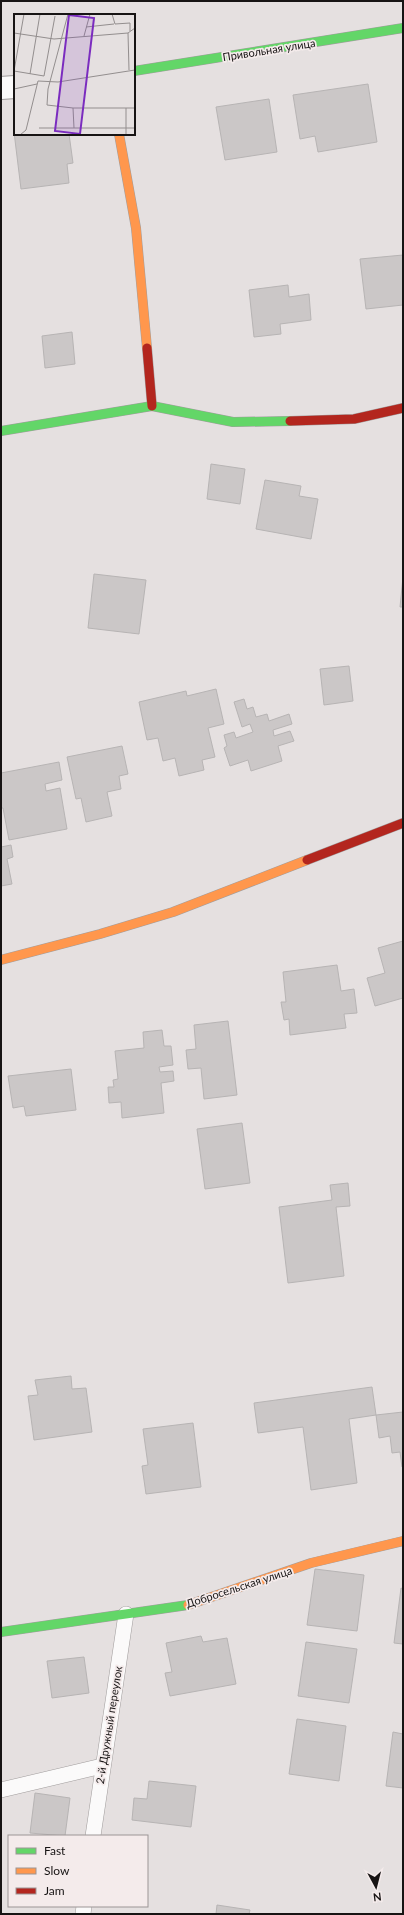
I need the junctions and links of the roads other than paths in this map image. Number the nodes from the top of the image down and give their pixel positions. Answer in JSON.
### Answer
{"nodes":[{"id":1,"x":403,"y":28,"type":"edge"},
{"id":2,"x":135,"y":71,"type":"edge"},
{"id":3,"x":14,"y":86,"type":"edge"},
{"id":4,"x":1,"y":88,"type":"edge"},
{"id":5,"x":119,"y":135,"type":"edge"},
{"id":6,"x":152,"y":406,"type":"junction"},
{"id":7,"x":403,"y":408,"type":"edge"},
{"id":8,"x":1,"y":431,"type":"edge"},
{"id":9,"x":403,"y":823,"type":"edge"},
{"id":10,"x":1,"y":960,"type":"edge"},
{"id":11,"x":403,"y":1541,"type":"edge"},
{"id":12,"x":126,"y":1614,"type":"junction"},
{"id":13,"x":1,"y":1632,"type":"edge"},
{"id":14,"x":102,"y":1766,"type":"junction"},
{"id":15,"x":1,"y":1790,"type":"edge"},
{"id":16,"x":93,"y":1835,"type":"edge"}],
"edges":[{"from":1,"to":2,"type":"street","name":"Привольная улица"},
{"from":3,"to":4,"type":"street"},
{"from":5,"to":6,"type":"street"},
{"from":6,"to":7,"type":"street"},
{"from":6,"to":8,"type":"street"},
{"from":9,"to":10,"type":"street"},
{"from":11,"to":12,"type":"street","name":"Добросельская улица"},
{"from":12,"to":13,"type":"street","name":"Добросельская улица"},
{"from":12,"to":14,"type":"lane","name":"2-й Дружный переулок"},
{"from":14,"to":15,"type":"lane"},
{"from":14,"to":16,"type":"lane","name":"2-й Дружный переулок"}]}
